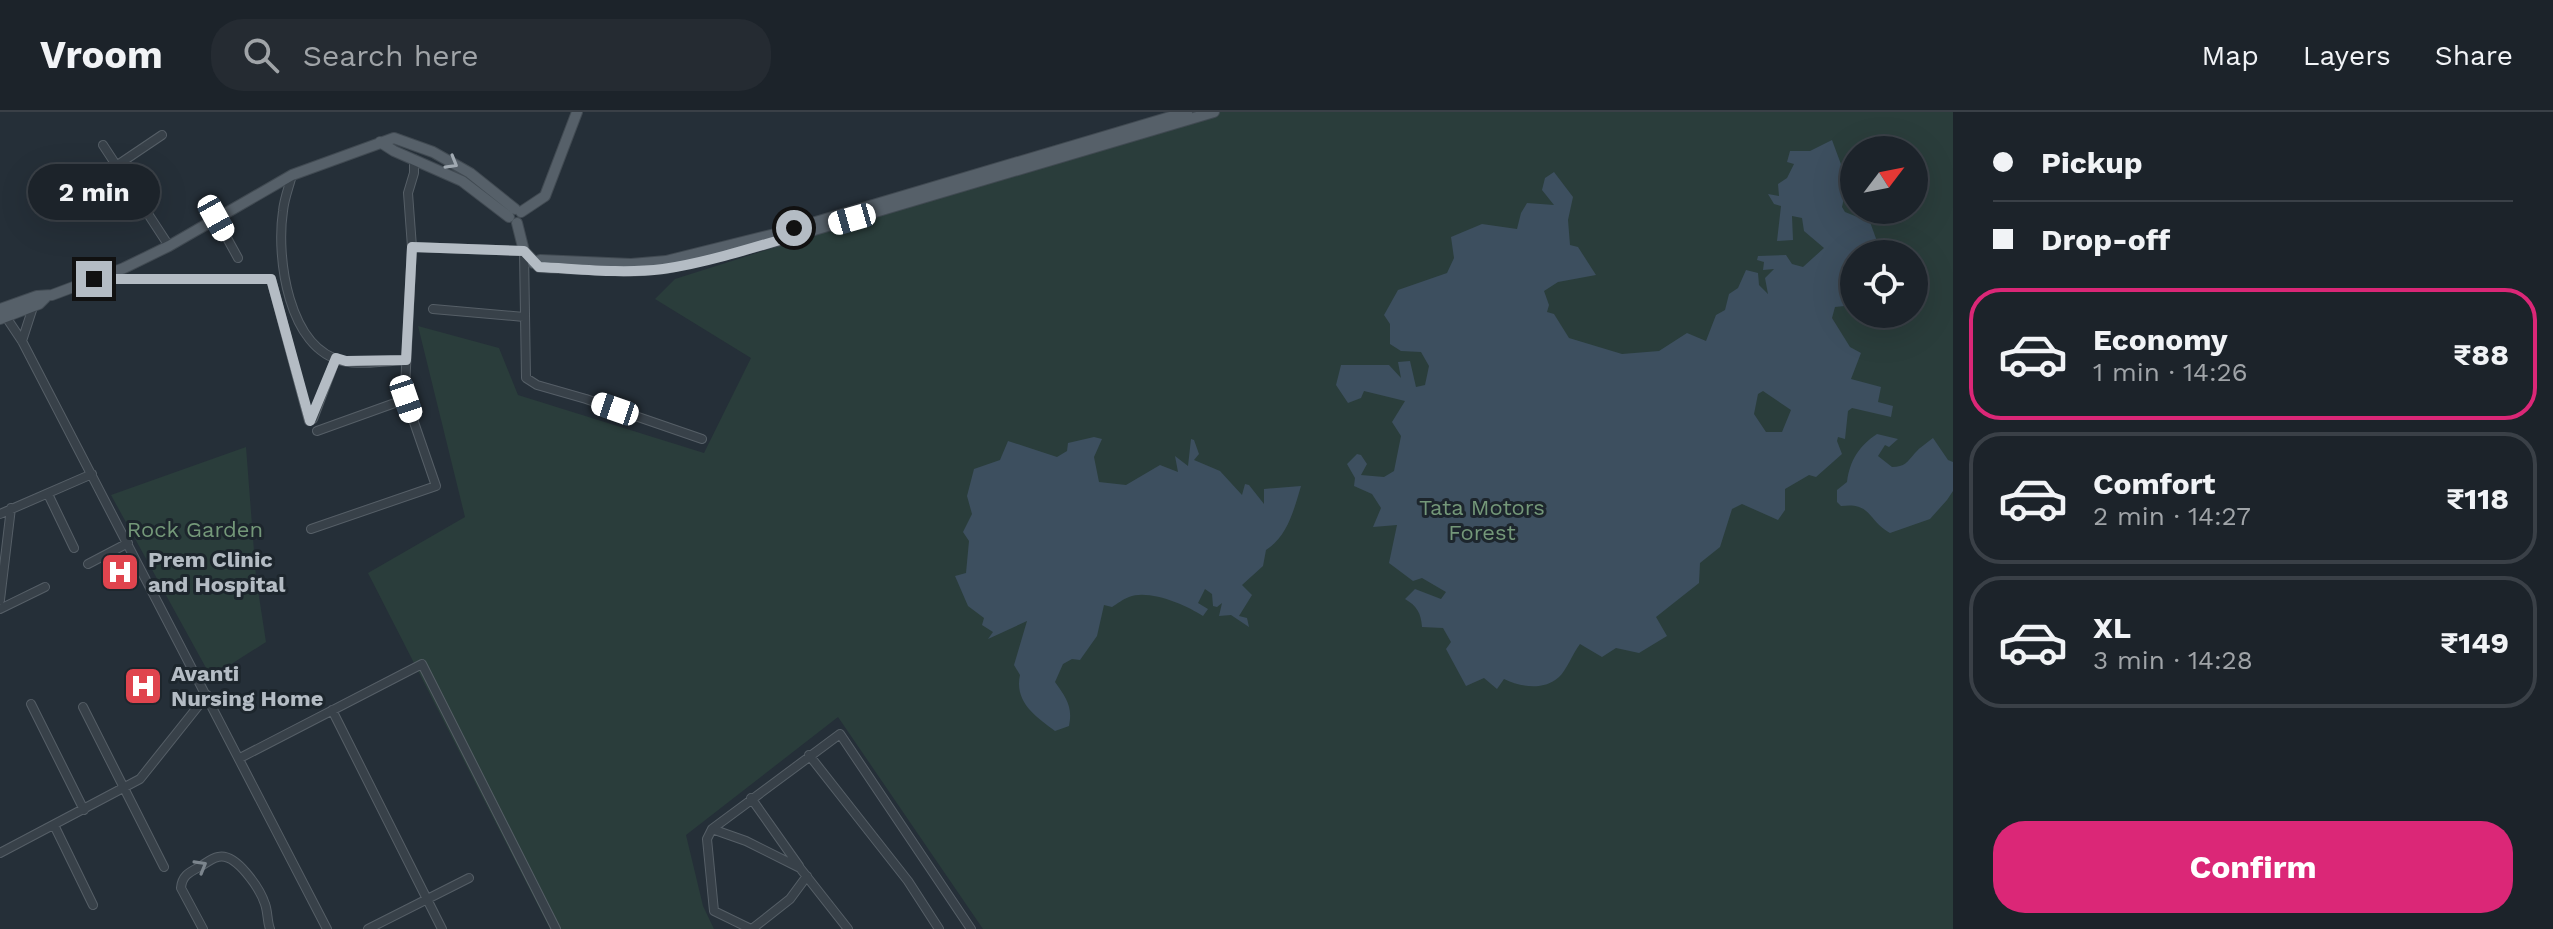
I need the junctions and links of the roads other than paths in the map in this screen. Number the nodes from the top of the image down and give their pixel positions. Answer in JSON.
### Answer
{"nodes":[{"id":1,"x":577,"y":112,"type":"edge"},
{"id":2,"x":1187,"y":112,"type":"edge"},
{"id":3,"x":1214,"y":112,"type":"edge"},
{"id":4,"x":162,"y":135,"type":"dead end"},
{"id":5,"x":380,"y":142,"type":"junction"},
{"id":6,"x":103,"y":145,"type":"dead end"},
{"id":7,"x":1046,"y":158,"type":"junction"},
{"id":8,"x":414,"y":159,"type":"junction"},
{"id":9,"x":116,"y":166,"type":"junction"},
{"id":10,"x":292,"y":175,"type":"junction"},
{"id":11,"x":515,"y":215,"type":"junction"},
{"id":12,"x":216,"y":218,"type":"junction"},
{"id":13,"x":169,"y":246,"type":"junction"},
{"id":14,"x":412,"y":247,"type":"junction"},
{"id":15,"x":524,"y":251,"type":"junction"},
{"id":16,"x":238,"y":258,"type":"dead end"},
{"id":17,"x":94,"y":279,"type":"junction"},
{"id":18,"x":33,"y":302,"type":"junction"},
{"id":19,"x":433,"y":309,"type":"dead end"},
{"id":20,"x":2,"y":313,"type":"edge"},
{"id":21,"x":524,"y":317,"type":"junction"},
{"id":22,"x":22,"y":341,"type":"junction"},
{"id":23,"x":336,"y":358,"type":"junction"},
{"id":24,"x":406,"y":360,"type":"junction"},
{"id":25,"x":406,"y":399,"type":"junction"},
{"id":26,"x":317,"y":431,"type":"dead end"},
{"id":27,"x":702,"y":439,"type":"dead end"},
{"id":28,"x":92,"y":474,"type":"junction"},
{"id":29,"x":48,"y":494,"type":"junction"},
{"id":30,"x":11,"y":508,"type":"junction"},
{"id":31,"x":0,"y":514,"type":"edge"},
{"id":32,"x":311,"y":529,"type":"dead end"},
{"id":33,"x":128,"y":543,"type":"junction"},
{"id":34,"x":74,"y":548,"type":"dead end"},
{"id":35,"x":88,"y":564,"type":"dead end"},
{"id":36,"x":45,"y":587,"type":"dead end"},
{"id":37,"x":0,"y":600,"type":"edge"},
{"id":38,"x":0,"y":609,"type":"edge"},
{"id":39,"x":207,"y":695,"type":"junction"},
{"id":40,"x":31,"y":704,"type":"dead end"},
{"id":41,"x":83,"y":707,"type":"dead end"},
{"id":42,"x":332,"y":710,"type":"junction"},
{"id":43,"x":809,"y":755,"type":"junction"},
{"id":44,"x":240,"y":758,"type":"junction"},
{"id":45,"x":124,"y":789,"type":"junction"},
{"id":46,"x":751,"y":798,"type":"junction"},
{"id":47,"x":84,"y":810,"type":"junction"},
{"id":48,"x":54,"y":825,"type":"junction"},
{"id":49,"x":712,"y":829,"type":"junction"},
{"id":50,"x":0,"y":853,"type":"edge"},
{"id":51,"x":164,"y":867,"type":"dead end"},
{"id":52,"x":800,"y":868,"type":"junction"},
{"id":53,"x":807,"y":876,"type":"junction"},
{"id":54,"x":469,"y":878,"type":"dead end"},
{"id":55,"x":426,"y":901,"type":"junction"},
{"id":56,"x":93,"y":905,"type":"dead end"},
{"id":57,"x":379,"y":926,"type":"edge"},
{"id":58,"x":203,"y":929,"type":"edge"},
{"id":59,"x":270,"y":929,"type":"edge"},
{"id":60,"x":327,"y":929,"type":"edge"},
{"id":61,"x":368,"y":929,"type":"edge"},
{"id":62,"x":442,"y":929,"type":"edge"},
{"id":63,"x":556,"y":929,"type":"edge"},
{"id":64,"x":752,"y":929,"type":"edge"},
{"id":65,"x":848,"y":929,"type":"edge"},
{"id":66,"x":939,"y":929,"type":"edge"},
{"id":67,"x":971,"y":929,"type":"edge"}],
"edges":[{"from":1,"to":11,"type":"main road"},
{"from":2,"to":7,"type":"main road"},
{"from":3,"to":7,"type":"main road"},
{"from":4,"to":9,"type":"street"},
{"from":5,"to":8,"type":"main road"},
{"from":5,"to":10,"type":"main road"},
{"from":5,"to":11,"type":"main road","one_way":true},
{"from":6,"to":9,"type":"street"},
{"from":7,"to":15,"type":"main road"},
{"from":8,"to":11,"type":"main road"},
{"from":8,"to":14,"type":"street"},
{"from":9,"to":13,"type":"street"},
{"from":10,"to":12,"type":"main road"},
{"from":10,"to":23,"type":"street"},
{"from":11,"to":15,"type":"main road"},
{"from":12,"to":13,"type":"main road"},
{"from":12,"to":16,"type":"street"},
{"from":13,"to":17,"type":"main road"},
{"from":14,"to":15,"type":"street"},
{"from":14,"to":24,"type":"street"},
{"from":15,"to":21,"type":"street"},
{"from":17,"to":18,"type":"main road"},
{"from":17,"to":23,"type":"street"},
{"from":18,"to":20,"type":"main road"},
{"from":18,"to":22,"type":"street"},
{"from":19,"to":21,"type":"street"},
{"from":20,"to":22,"type":"street"},
{"from":21,"to":27,"type":"street"},
{"from":22,"to":28,"type":"street"},
{"from":23,"to":24,"type":"street"},
{"from":24,"to":25,"type":"street"},
{"from":25,"to":26,"type":"street"},
{"from":25,"to":32,"type":"street"},
{"from":28,"to":29,"type":"street"},
{"from":28,"to":33,"type":"street"},
{"from":29,"to":30,"type":"street"},
{"from":29,"to":34,"type":"street"},
{"from":30,"to":31,"type":"street"},
{"from":30,"to":37,"type":"street"},
{"from":33,"to":35,"type":"street"},
{"from":33,"to":39,"type":"street"},
{"from":36,"to":38,"type":"street"},
{"from":39,"to":44,"type":"street"},
{"from":39,"to":45,"type":"street"},
{"from":40,"to":47,"type":"street"},
{"from":41,"to":45,"type":"street"},
{"from":42,"to":44,"type":"street"},
{"from":42,"to":55,"type":"street"},
{"from":42,"to":63,"type":"street"},
{"from":43,"to":46,"type":"street"},
{"from":43,"to":66,"type":"street"},
{"from":43,"to":67,"type":"street"},
{"from":44,"to":60,"type":"street"},
{"from":45,"to":47,"type":"street"},
{"from":45,"to":51,"type":"street"},
{"from":46,"to":49,"type":"street"},
{"from":46,"to":52,"type":"street"},
{"from":47,"to":48,"type":"street"},
{"from":48,"to":50,"type":"street"},
{"from":48,"to":56,"type":"street"},
{"from":49,"to":52,"type":"street"},
{"from":49,"to":64,"type":"street"},
{"from":52,"to":53,"type":"street"},
{"from":53,"to":64,"type":"street"},
{"from":53,"to":65,"type":"street"},
{"from":54,"to":55,"type":"street"},
{"from":55,"to":57,"type":"street"},
{"from":55,"to":62,"type":"street"},
{"from":57,"to":61,"type":"street"},
{"from":58,"to":59,"type":"street","one_way":true}]}
